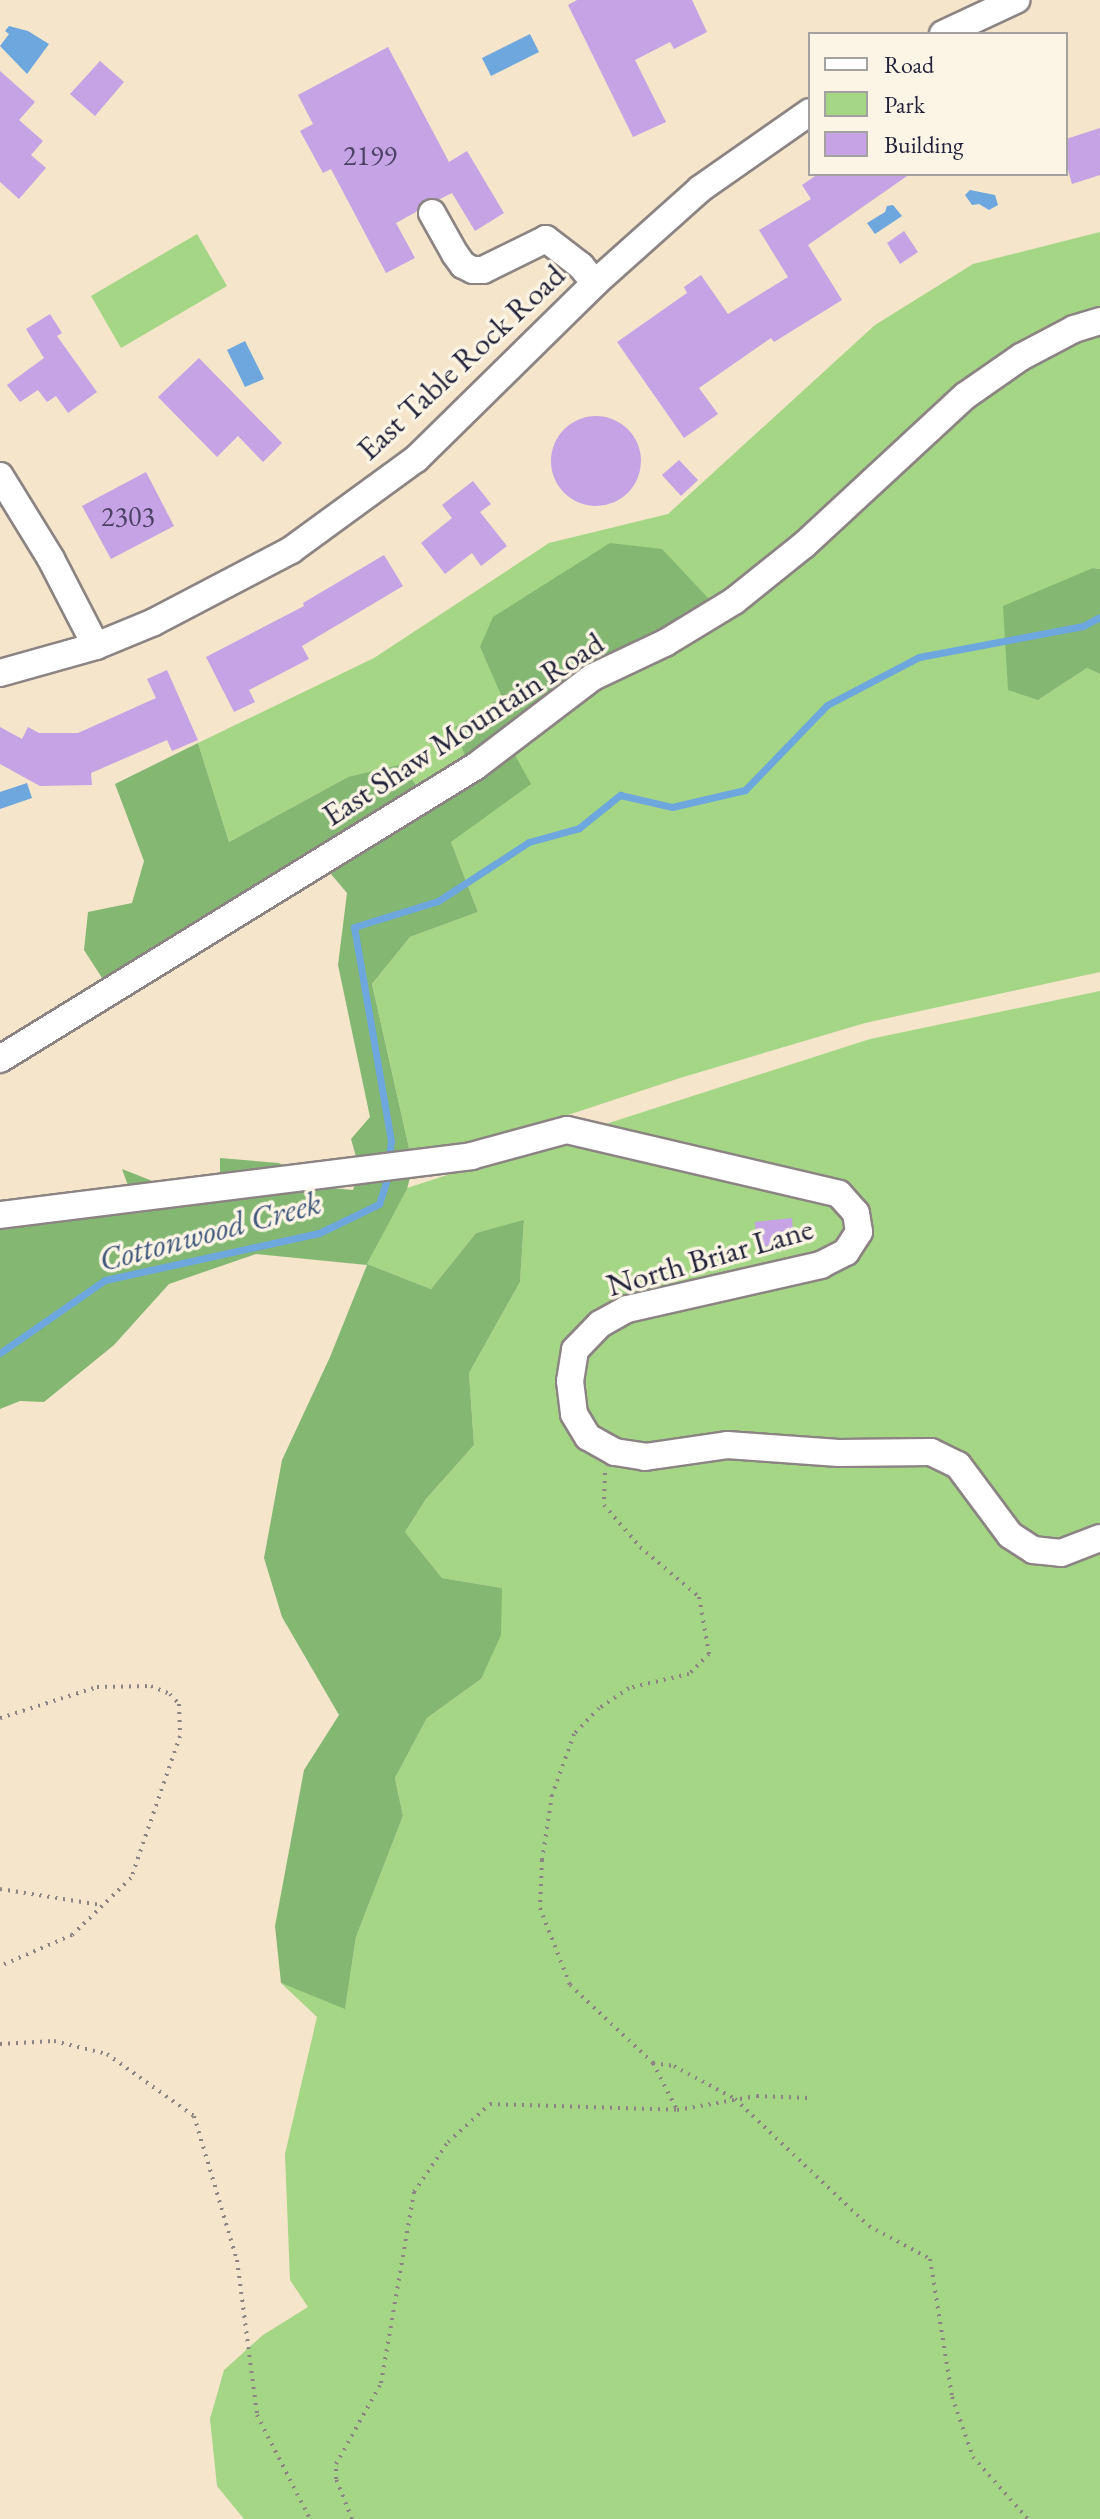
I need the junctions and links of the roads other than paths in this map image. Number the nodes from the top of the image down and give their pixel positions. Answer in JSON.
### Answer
{"nodes":[{"id":1,"x":1016,"y":0,"type":"edge"},
{"id":2,"x":947,"y":32,"type":"edge"},
{"id":3,"x":808,"y":113,"type":"edge"},
{"id":4,"x":432,"y":213,"type":"dead end"},
{"id":5,"x":595,"y":283,"type":"junction"},
{"id":6,"x":1100,"y":321,"type":"edge"},
{"id":7,"x":0,"y":476,"type":"edge"},
{"id":8,"x":96,"y":646,"type":"junction"},
{"id":9,"x":0,"y":673,"type":"edge"},
{"id":10,"x":0,"y":1059,"type":"edge"},
{"id":11,"x":0,"y":1215,"type":"edge"},
{"id":12,"x":1100,"y":1538,"type":"edge"}],
"edges":[{"from":1,"to":2,"type":"street"},
{"from":3,"to":5,"type":"street","name":"East Table Rock Road"},
{"from":4,"to":5,"type":"street"},
{"from":5,"to":8,"type":"street","name":"East Table Rock Road"},
{"from":6,"to":10,"type":"street","name":"East Shaw Mountain Road"},
{"from":7,"to":8,"type":"street"},
{"from":8,"to":9,"type":"street","name":"East Table Rock Road"},
{"from":11,"to":12,"type":"street","name":"North Briar Lane"}]}
